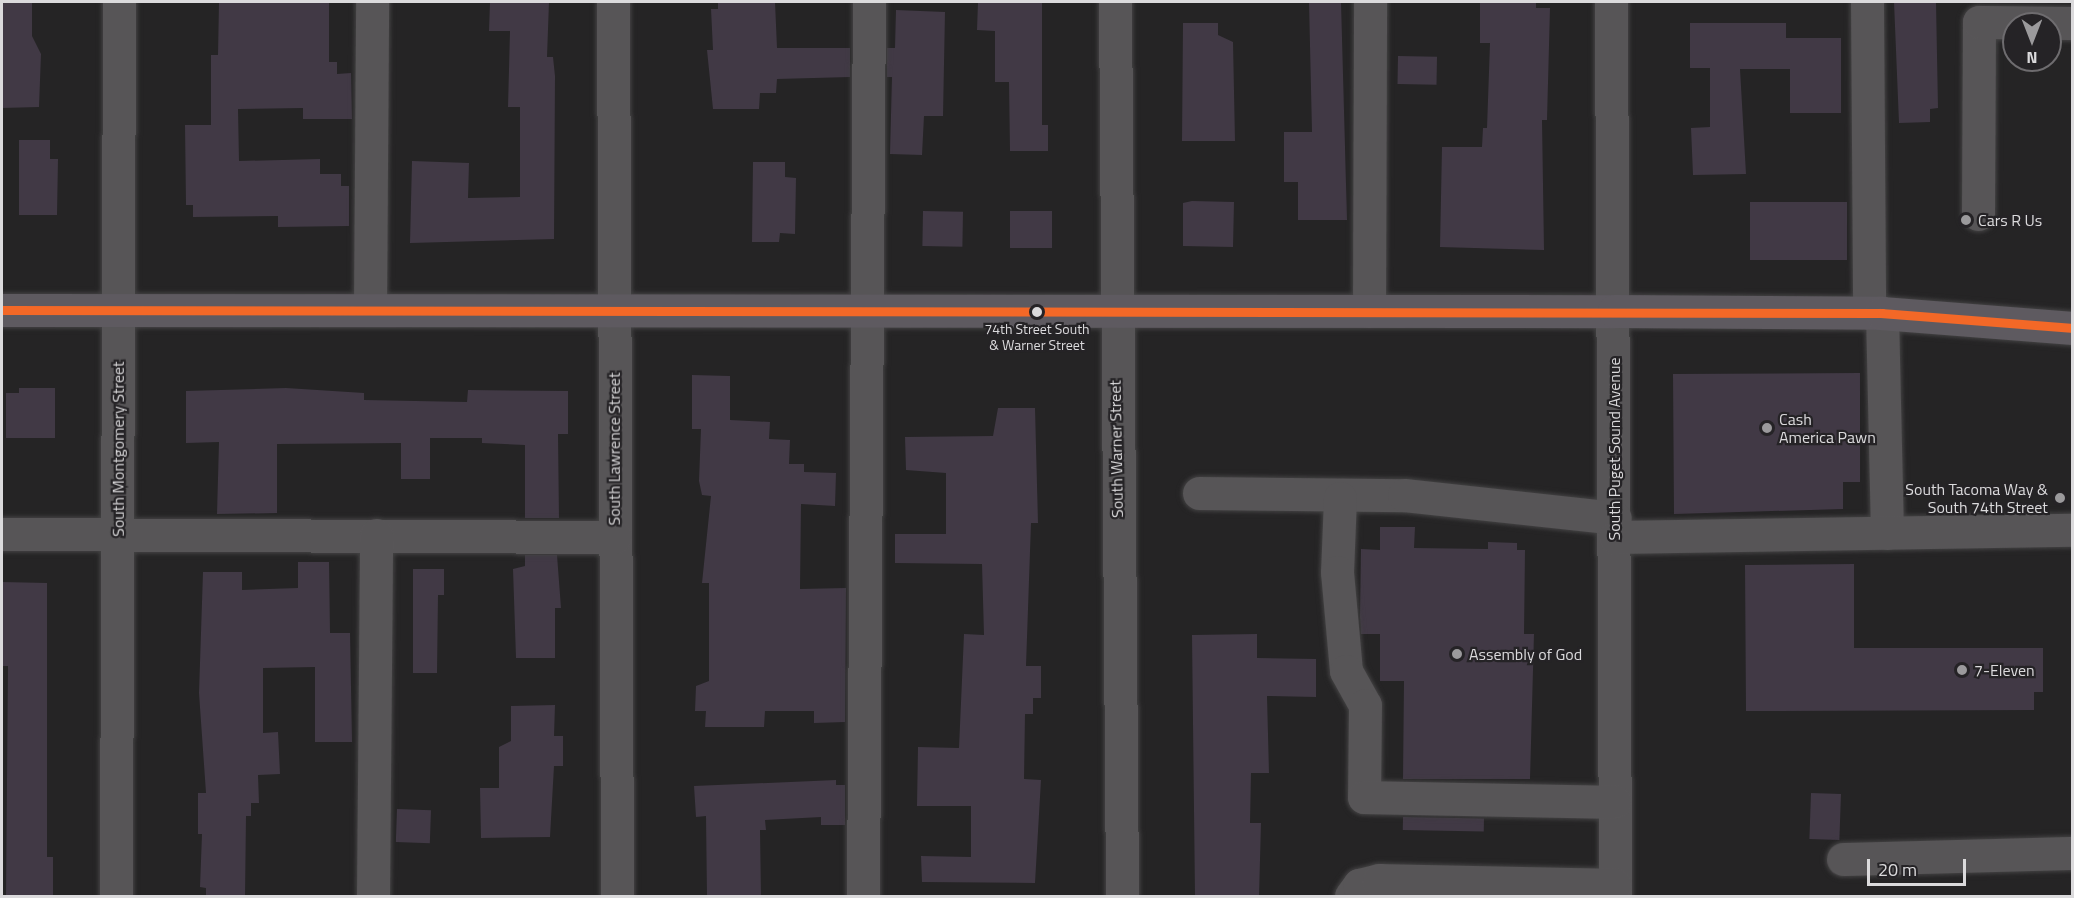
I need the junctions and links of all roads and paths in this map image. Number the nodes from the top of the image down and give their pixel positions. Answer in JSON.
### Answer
{"nodes":[{"id":1,"x":119,"y":2,"type":"edge"},
{"id":2,"x":372,"y":2,"type":"edge"},
{"id":3,"x":613,"y":2,"type":"edge"},
{"id":4,"x":870,"y":2,"type":"edge"},
{"id":5,"x":1115,"y":2,"type":"edge"},
{"id":6,"x":1370,"y":2,"type":"edge"},
{"id":7,"x":1611,"y":2,"type":"edge"},
{"id":8,"x":1866,"y":2,"type":"edge"},
{"id":9,"x":2073,"y":23,"type":"edge"},
{"id":10,"x":1978,"y":214,"type":"dead end"},
{"id":11,"x":2,"y":310,"type":"edge"},
{"id":12,"x":119,"y":310,"type":"junction"},
{"id":13,"x":370,"y":310,"type":"junction"},
{"id":14,"x":614,"y":311,"type":"junction"},
{"id":15,"x":866,"y":311,"type":"junction"},
{"id":16,"x":1114,"y":311,"type":"junction"},
{"id":17,"x":1369,"y":311,"type":"junction"},
{"id":18,"x":1614,"y":311,"type":"junction"},
{"id":19,"x":1875,"y":314,"type":"junction"},
{"id":20,"x":2073,"y":328,"type":"edge"},
{"id":21,"x":1199,"y":494,"type":"dead end"},
{"id":22,"x":1340,"y":498,"type":"junction"},
{"id":23,"x":1615,"y":528,"type":"junction"},
{"id":24,"x":2073,"y":530,"type":"edge"},
{"id":25,"x":1887,"y":533,"type":"junction"},
{"id":26,"x":2,"y":534,"type":"edge"},
{"id":27,"x":118,"y":534,"type":"junction"},
{"id":28,"x":376,"y":535,"type":"junction"},
{"id":29,"x":615,"y":537,"type":"junction"},
{"id":30,"x":1615,"y":802,"type":"junction"},
{"id":31,"x":2073,"y":853,"type":"edge"},
{"id":32,"x":1843,"y":859,"type":"dead end"},
{"id":33,"x":1355,"y":891,"type":"edge"},
{"id":34,"x":1615,"y":891,"type":"edge"},
{"id":35,"x":116,"y":897,"type":"edge"},
{"id":36,"x":373,"y":897,"type":"edge"},
{"id":37,"x":617,"y":897,"type":"edge"},
{"id":38,"x":863,"y":897,"type":"edge"},
{"id":39,"x":1122,"y":897,"type":"edge"}],
"edges":[{"from":1,"to":12,"type":"street","name":"South Montgomery Street"},
{"from":2,"to":13,"type":"street"},
{"from":3,"to":14,"type":"street","name":"South Lawrence Street"},
{"from":4,"to":15,"type":"street"},
{"from":5,"to":16,"type":"street","name":"South Warner Street"},
{"from":6,"to":17,"type":"street"},
{"from":7,"to":18,"type":"street","name":"South Puget Sound Avenue"},
{"from":8,"to":19,"type":"street"},
{"from":9,"to":10,"type":"street"},
{"from":11,"to":12,"type":"main road"},
{"from":12,"to":13,"type":"main road"},
{"from":12,"to":27,"type":"street","name":"South Montgomery Street"},
{"from":13,"to":14,"type":"main road"},
{"from":14,"to":15,"type":"main road"},
{"from":14,"to":29,"type":"street","name":"South Lawrence Street"},
{"from":15,"to":16,"type":"main road"},
{"from":15,"to":38,"type":"street"},
{"from":16,"to":17,"type":"main road"},
{"from":16,"to":39,"type":"street","name":"South Warner Street"},
{"from":17,"to":18,"type":"main road"},
{"from":18,"to":19,"type":"main road"},
{"from":18,"to":23,"type":"street","name":"South Puget Sound Avenue"},
{"from":19,"to":20,"type":"main road"},
{"from":19,"to":25,"type":"street"},
{"from":21,"to":22,"type":"street"},
{"from":22,"to":23,"type":"street"},
{"from":22,"to":30,"type":"street"},
{"from":23,"to":25,"type":"street"},
{"from":23,"to":30,"type":"street","name":"South Puget Sound Avenue"},
{"from":24,"to":25,"type":"street"},
{"from":26,"to":27,"type":"street"},
{"from":27,"to":28,"type":"street"},
{"from":27,"to":35,"type":"street","name":"South Montgomery Street"},
{"from":28,"to":29,"type":"street"},
{"from":28,"to":36,"type":"street"},
{"from":29,"to":37,"type":"street","name":"South Lawrence Street"},
{"from":30,"to":34,"type":"street","name":"South Puget Sound Avenue"},
{"from":31,"to":32,"type":"street"},
{"from":33,"to":34,"type":"street"}]}
